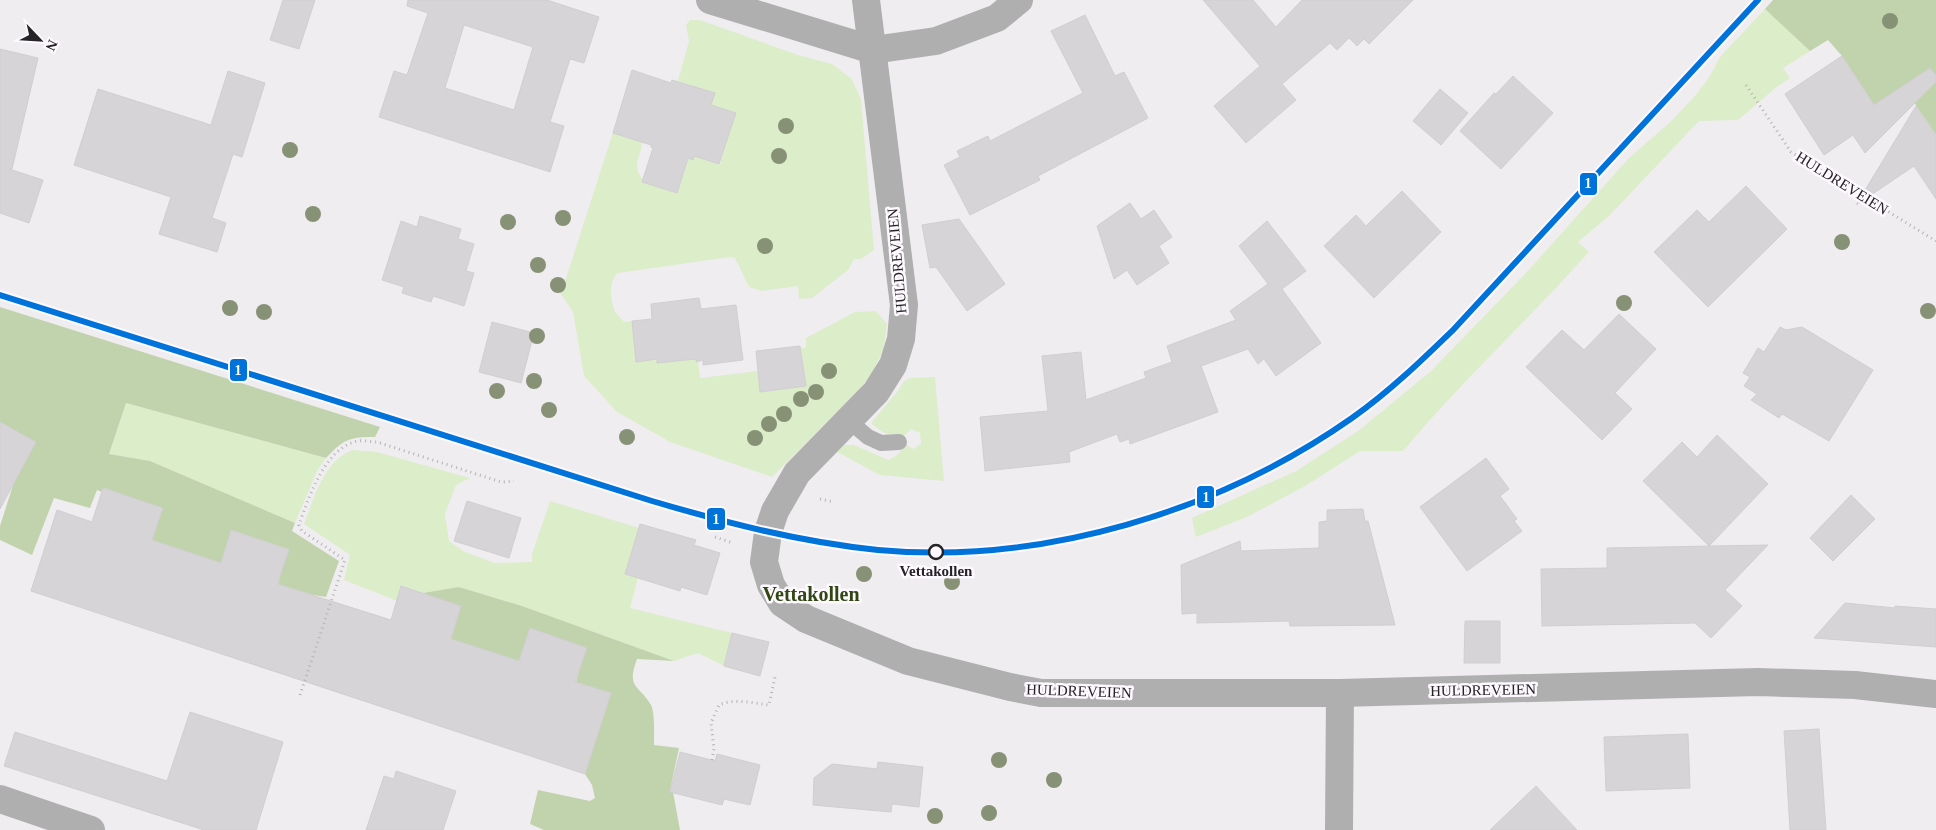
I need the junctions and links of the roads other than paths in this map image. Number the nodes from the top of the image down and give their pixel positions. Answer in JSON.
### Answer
{"nodes":[{"id":1,"x":710,"y":0,"type":"edge"},
{"id":2,"x":866,"y":0,"type":"edge"},
{"id":3,"x":1019,"y":0,"type":"edge"},
{"id":4,"x":874,"y":50,"type":"junction"},
{"id":5,"x":848,"y":420,"type":"junction"},
{"id":6,"x":899,"y":442,"type":"dead end"},
{"id":7,"x":1340,"y":693,"type":"junction"},
{"id":8,"x":1936,"y":694,"type":"edge"},
{"id":9,"x":0,"y":799,"type":"edge"},
{"id":10,"x":91,"y":830,"type":"edge"},
{"id":11,"x":1339,"y":830,"type":"edge"}],
"edges":[{"from":1,"to":4,"type":"street"},
{"from":2,"to":4,"type":"street","name":"HULDREVEIEN"},
{"from":3,"to":4,"type":"street"},
{"from":4,"to":5,"type":"street","name":"HULDREVEIEN"},
{"from":5,"to":6,"type":"lane"},
{"from":5,"to":7,"type":"street","name":"HULDREVEIEN"},
{"from":7,"to":8,"type":"street","name":"HULDREVEIEN"},
{"from":7,"to":11,"type":"street"},
{"from":9,"to":10,"type":"street"}]}
